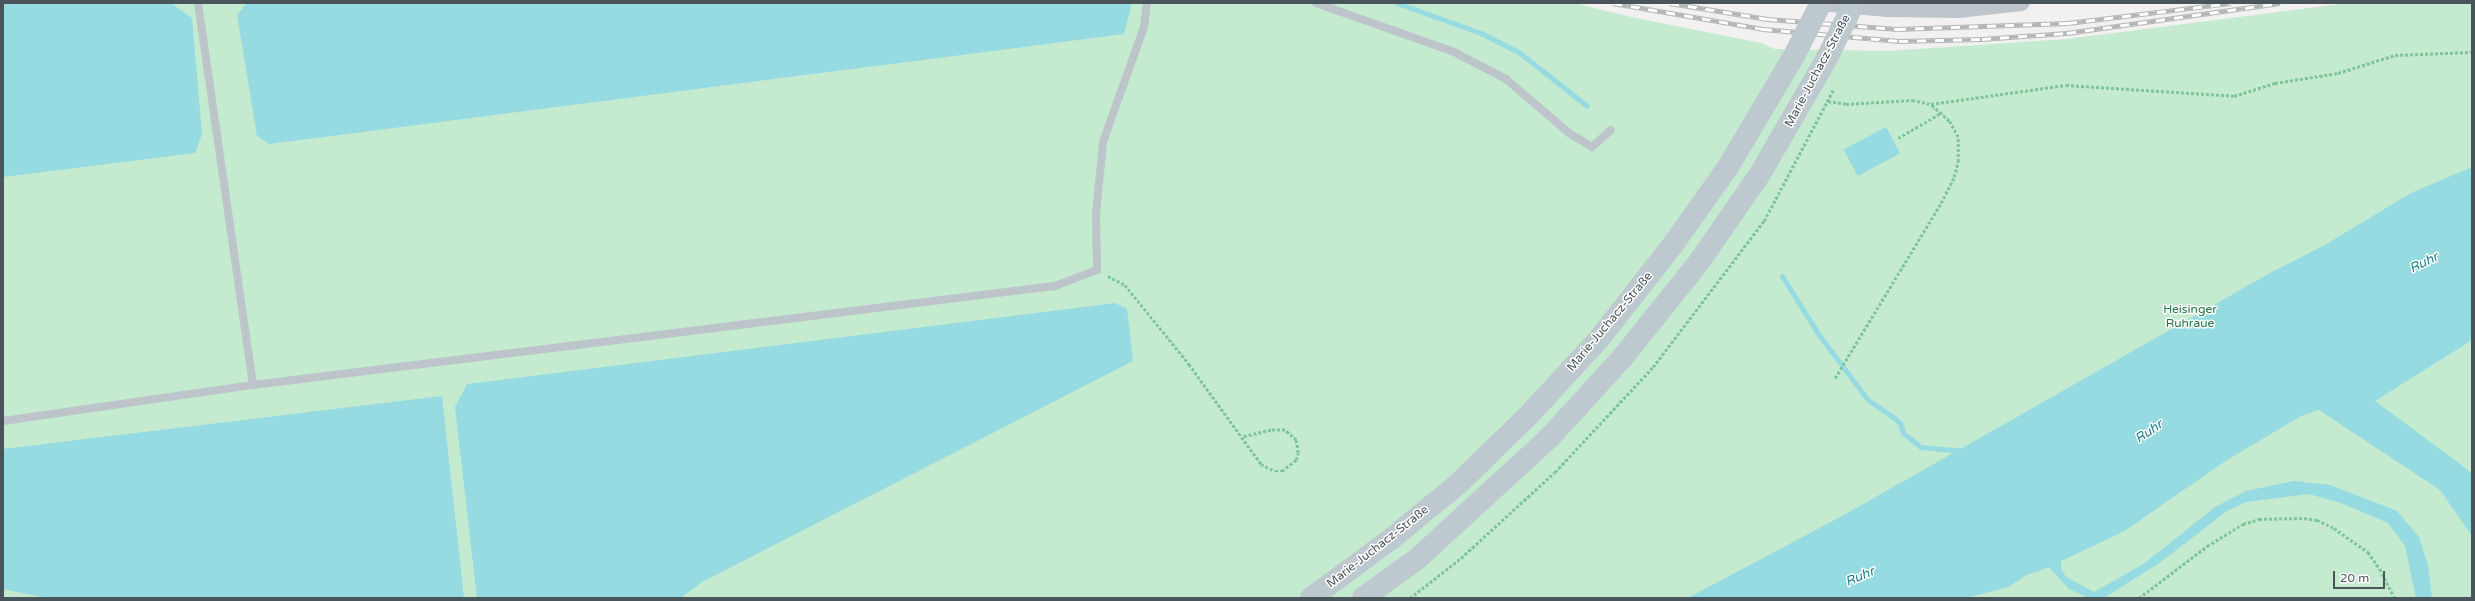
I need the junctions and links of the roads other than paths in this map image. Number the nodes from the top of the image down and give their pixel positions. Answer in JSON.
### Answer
{"nodes":[{"id":1,"x":198,"y":3,"type":"edge"},
{"id":2,"x":1146,"y":3,"type":"edge"},
{"id":3,"x":1316,"y":3,"type":"edge"},
{"id":4,"x":1821,"y":3,"type":"edge"},
{"id":5,"x":1854,"y":3,"type":"edge"},
{"id":6,"x":2022,"y":3,"type":"edge"},
{"id":7,"x":1612,"y":130,"type":"dead end"},
{"id":8,"x":253,"y":385,"type":"junction"},
{"id":9,"x":3,"y":421,"type":"edge"},
{"id":10,"x":1311,"y":598,"type":"edge"},
{"id":11,"x":1364,"y":598,"type":"edge"}],
"edges":[{"from":1,"to":8,"type":"lane"},
{"from":2,"to":8,"type":"lane"},
{"from":3,"to":7,"type":"lane"},
{"from":4,"to":6,"type":"street"},
{"from":4,"to":10,"type":"main road","name":"Marie-Juchacz-Straße","bridge":true},
{"from":5,"to":11,"type":"main road","name":"Marie-Juchacz-Straße","bridge":true},
{"from":8,"to":9,"type":"lane"}]}
